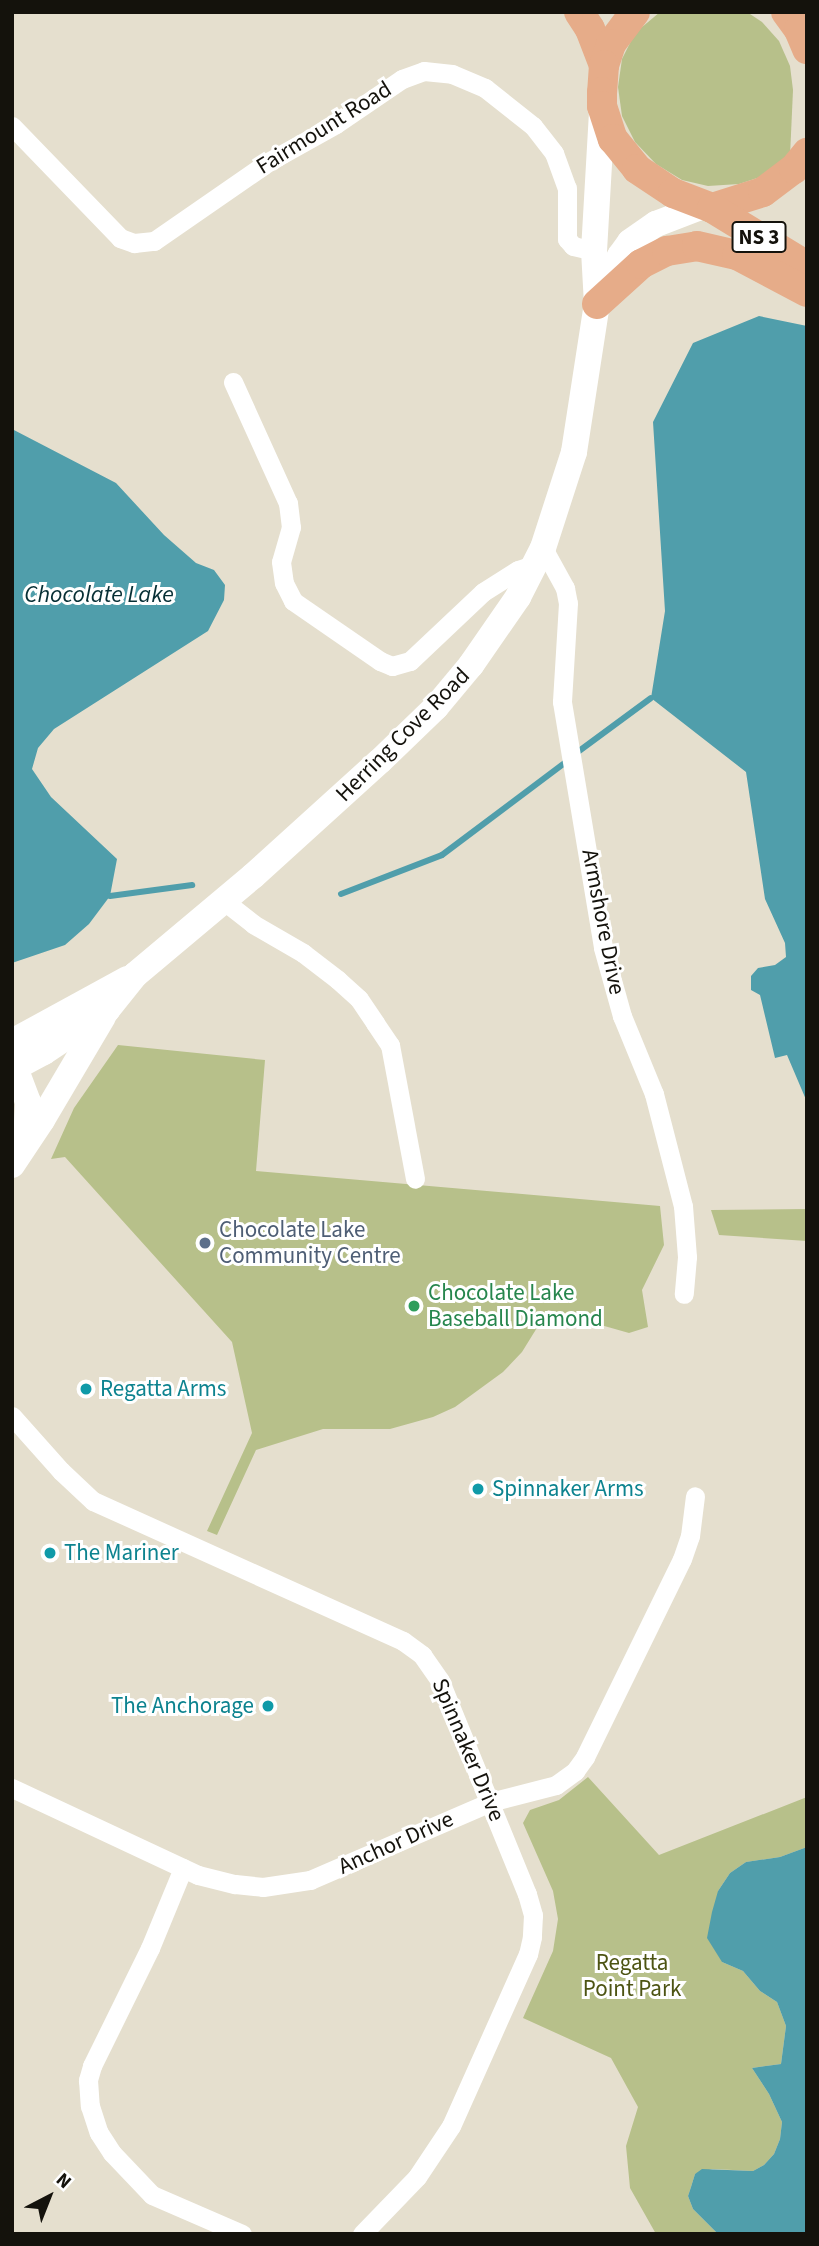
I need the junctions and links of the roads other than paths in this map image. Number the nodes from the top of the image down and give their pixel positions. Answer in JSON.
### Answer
{"nodes":[{"id":1,"x":579,"y":12,"type":"edge"},
{"id":2,"x":635,"y":12,"type":"edge"},
{"id":3,"x":604,"y":65,"type":"junction"},
{"id":4,"x":602,"y":106,"type":"junction"},
{"id":5,"x":12,"y":126,"type":"edge"},
{"id":6,"x":806,"y":154,"type":"edge"},
{"id":7,"x":807,"y":163,"type":"edge"},
{"id":8,"x":707,"y":207,"type":"junction"},
{"id":9,"x":594,"y":251,"type":"junction"},
{"id":10,"x":807,"y":266,"type":"edge"},
{"id":11,"x":807,"y":292,"type":"edge"},
{"id":12,"x":597,"y":304,"type":"junction"},
{"id":13,"x":233,"y":382,"type":"dead end"},
{"id":14,"x":540,"y":556,"type":"junction"},
{"id":15,"x":224,"y":901,"type":"junction"},
{"id":16,"x":135,"y":975,"type":"junction"},
{"id":17,"x":107,"y":1010,"type":"junction"},
{"id":18,"x":13,"y":1060,"type":"edge"},
{"id":19,"x":26,"y":1142,"type":"junction"},
{"id":20,"x":12,"y":1165,"type":"edge"},
{"id":21,"x":415,"y":1179,"type":"dead end"},
{"id":22,"x":684,"y":1294,"type":"dead end"},
{"id":23,"x":12,"y":1416,"type":"edge"},
{"id":24,"x":695,"y":1496,"type":"dead end"},
{"id":25,"x":12,"y":1788,"type":"edge"},
{"id":26,"x":490,"y":1802,"type":"junction"},
{"id":27,"x":183,"y":1868,"type":"junction"},
{"id":28,"x":242,"y":2234,"type":"edge"},
{"id":29,"x":362,"y":2234,"type":"edge"}],
"edges":[{"from":1,"to":3,"type":"main road"},
{"from":2,"to":3,"type":"main road"},
{"from":3,"to":4,"type":"main road"},
{"from":4,"to":8,"type":"main road"},
{"from":4,"to":9,"type":"main road","name":"Herring Cove Road"},
{"from":5,"to":9,"type":"street","name":"Fairmount Road"},
{"from":6,"to":7,"type":"main road"},
{"from":6,"to":8,"type":"main road"},
{"from":8,"to":10,"type":"main road","number":"NS 3"},
{"from":8,"to":12,"type":"main road","name":"Herring Cove Road"},
{"from":9,"to":12,"type":"main road","name":"Herring Cove Road"},
{"from":11,"to":12,"type":"main road"},
{"from":12,"to":14,"type":"main road","name":"Herring Cove Road"},
{"from":13,"to":14,"type":"street"},
{"from":14,"to":15,"type":"main road","name":"Herring Cove Road"},
{"from":14,"to":22,"type":"street","name":"Armshore Drive"},
{"from":15,"to":16,"type":"main road","name":"Herring Cove Road"},
{"from":15,"to":21,"type":"street"},
{"from":16,"to":17,"type":"main road","name":"Herring Cove Road"},
{"from":16,"to":18,"type":"main road","name":"Herring Cove Road"},
{"from":17,"to":18,"type":"main road","name":"Herring Cove Road"},
{"from":17,"to":19,"type":"main road"},
{"from":18,"to":19,"type":"main road"},
{"from":19,"to":20,"type":"main road"},
{"from":23,"to":26,"type":"street","name":"Spinnaker Drive"},
{"from":24,"to":26,"type":"street","name":"Anchor Drive"},
{"from":25,"to":27,"type":"street","name":"Anchor Drive"},
{"from":26,"to":27,"type":"street","name":"Anchor Drive"},
{"from":26,"to":29,"type":"street","name":"Spinnaker Drive"},
{"from":27,"to":28,"type":"street"}]}
